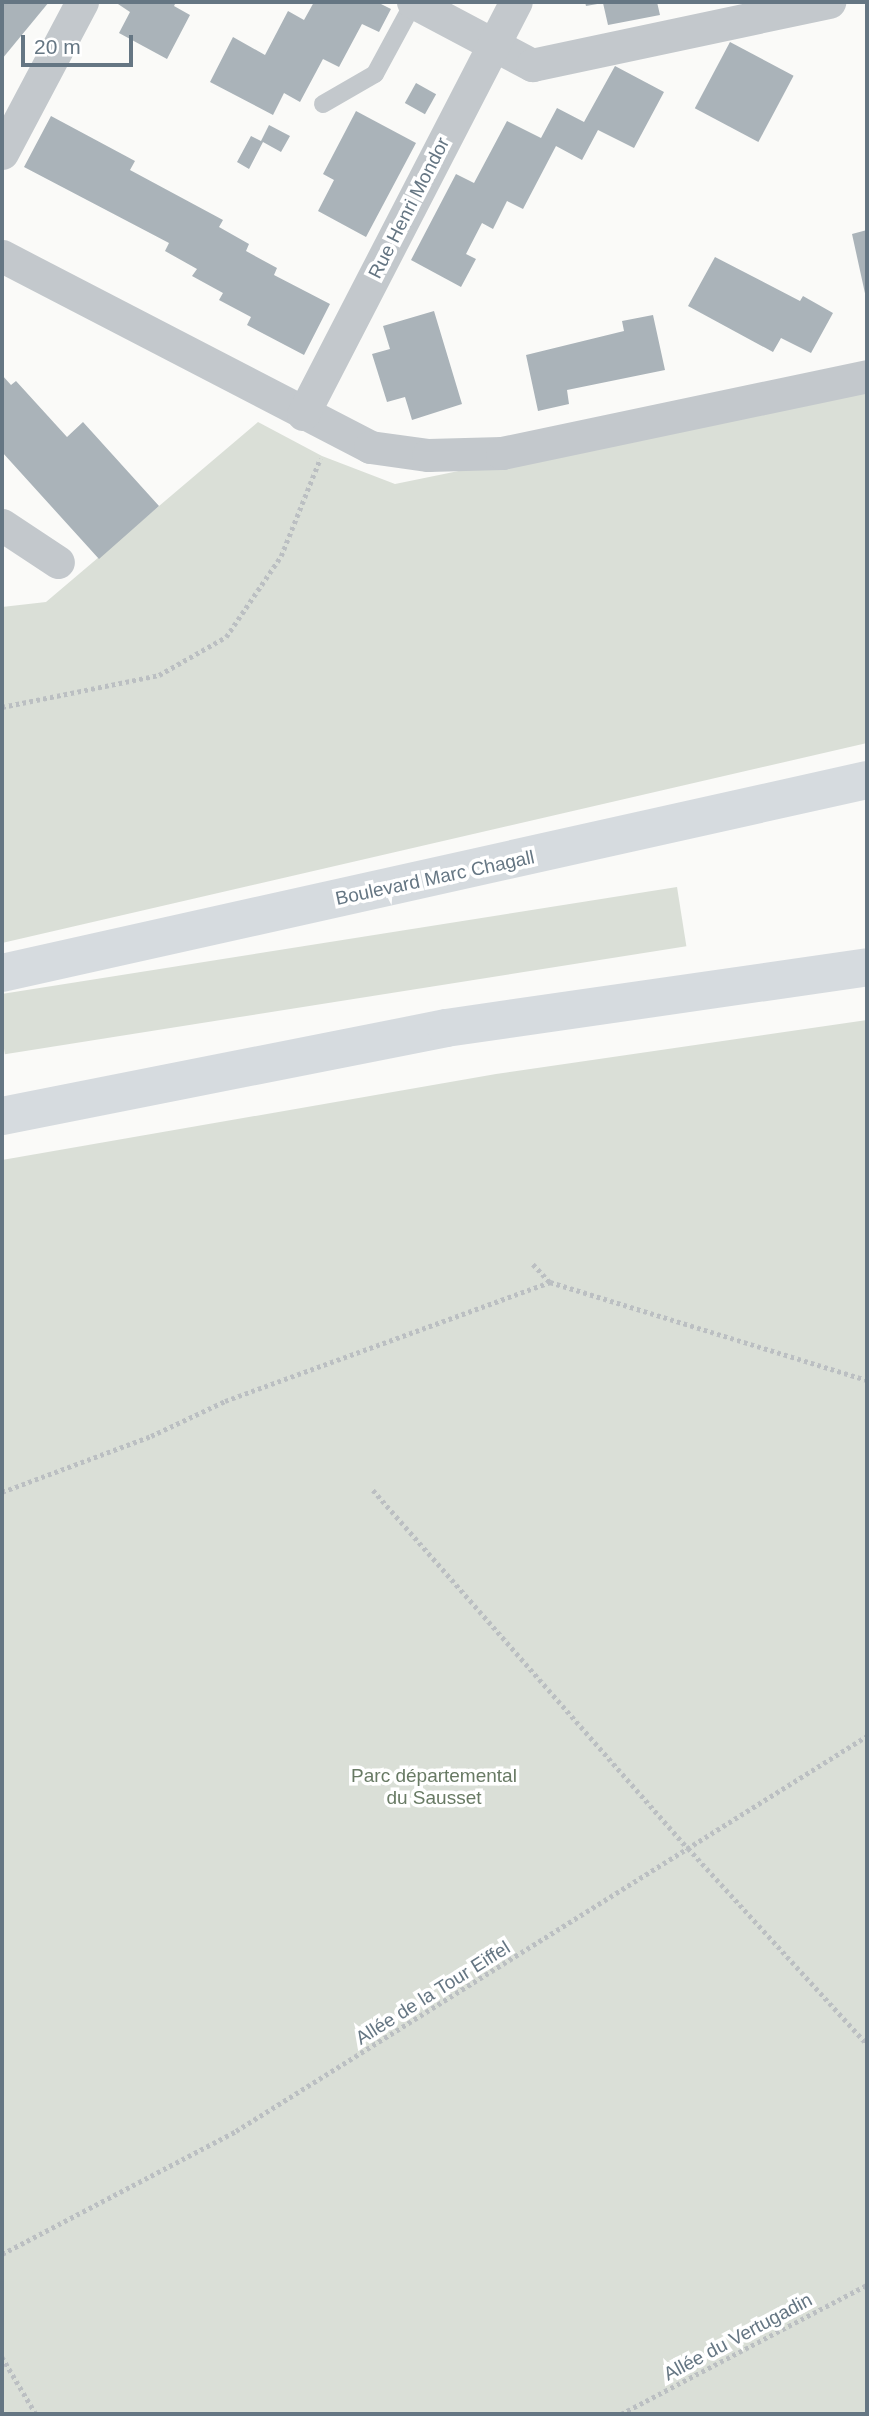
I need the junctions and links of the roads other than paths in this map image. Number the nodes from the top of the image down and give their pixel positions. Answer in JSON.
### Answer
{"nodes":[{"id":1,"x":82,"y":2,"type":"edge"},
{"id":2,"x":414,"y":2,"type":"edge"},
{"id":3,"x":516,"y":2,"type":"edge"},
{"id":4,"x":829,"y":2,"type":"edge"},
{"id":5,"x":493,"y":45,"type":"junction"},
{"id":6,"x":323,"y":104,"type":"dead end"},
{"id":7,"x":2,"y":153,"type":"edge"},
{"id":8,"x":2,"y":256,"type":"edge"},
{"id":9,"x":867,"y":376,"type":"edge"},
{"id":10,"x":318,"y":421,"type":"junction"},
{"id":11,"x":2,"y":525,"type":"edge"},
{"id":12,"x":58,"y":562,"type":"dead end"},
{"id":13,"x":867,"y":780,"type":"edge"},
{"id":14,"x":867,"y":967,"type":"edge"},
{"id":15,"x":2,"y":973,"type":"edge"},
{"id":16,"x":2,"y":1116,"type":"edge"}],
"edges":[{"from":1,"to":7,"type":"street"},
{"from":2,"to":5,"type":"street"},
{"from":2,"to":6,"type":"lane"},
{"from":3,"to":5,"type":"street","name":"Rue Henri Mondor"},
{"from":4,"to":5,"type":"street"},
{"from":5,"to":10,"type":"street","name":"Rue Henri Mondor"},
{"from":8,"to":10,"type":"street"},
{"from":9,"to":10,"type":"street"},
{"from":11,"to":12,"type":"street"},
{"from":13,"to":15,"type":"highway","name":"Boulevard Marc Chagall"},
{"from":14,"to":16,"type":"highway"}]}
